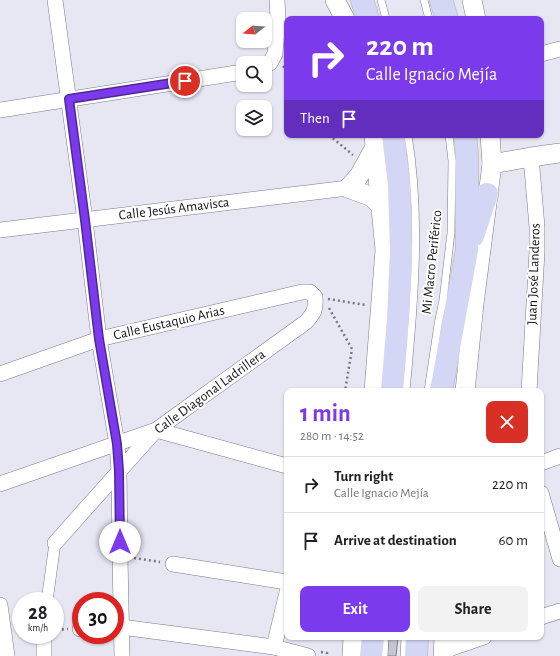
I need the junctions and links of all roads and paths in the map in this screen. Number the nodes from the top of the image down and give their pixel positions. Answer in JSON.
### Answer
{"nodes":[{"id":1,"x":56,"y":0,"type":"edge"},
{"id":2,"x":277,"y":0,"type":"edge"},
{"id":3,"x":335,"y":0,"type":"edge"},
{"id":4,"x":362,"y":0,"type":"edge"},
{"id":5,"x":380,"y":0,"type":"edge"},
{"id":6,"x":424,"y":0,"type":"edge"},
{"id":7,"x":441,"y":0,"type":"edge"},
{"id":8,"x":472,"y":0,"type":"edge"},
{"id":9,"x":343,"y":16,"type":"edge"},
{"id":10,"x":367,"y":16,"type":"edge"},
{"id":11,"x":385,"y":16,"type":"edge"},
{"id":12,"x":428,"y":16,"type":"edge"},
{"id":13,"x":446,"y":16,"type":"edge"},
{"id":14,"x":475,"y":16,"type":"edge"},
{"id":15,"x":560,"y":48,"type":"edge"},
{"id":16,"x":544,"y":53,"type":"edge"},
{"id":17,"x":272,"y":59,"type":"edge"},
{"id":18,"x":236,"y":73,"type":"edge"},
{"id":19,"x":69,"y":99,"type":"junction"},
{"id":20,"x":0,"y":110,"type":"edge"},
{"id":21,"x":333,"y":138,"type":"edge"},
{"id":22,"x":393,"y":138,"type":"edge"},
{"id":23,"x":408,"y":138,"type":"edge"},
{"id":24,"x":449,"y":138,"type":"edge"},
{"id":25,"x":465,"y":138,"type":"edge"},
{"id":26,"x":490,"y":138,"type":"edge"},
{"id":27,"x":374,"y":141,"type":"edge"},
{"id":28,"x":560,"y":153,"type":"edge"},
{"id":29,"x":531,"y":157,"type":"junction"},
{"id":30,"x":492,"y":164,"type":"junction"},
{"id":31,"x":366,"y":165,"type":"junction"},
{"id":32,"x":348,"y":188,"type":"junction"},
{"id":33,"x":488,"y":194,"type":"junction"},
{"id":34,"x":381,"y":206,"type":"junction"},
{"id":35,"x":85,"y":220,"type":"junction"},
{"id":36,"x":0,"y":230,"type":"edge"},
{"id":37,"x":466,"y":260,"type":"junction"},
{"id":38,"x":315,"y":297,"type":"junction"},
{"id":39,"x":474,"y":304,"type":"junction"},
{"id":40,"x":370,"y":305,"type":"dead end"},
{"id":41,"x":99,"y":339,"type":"junction"},
{"id":42,"x":0,"y":374,"type":"edge"},
{"id":43,"x":346,"y":388,"type":"edge"},
{"id":44,"x":378,"y":388,"type":"edge"},
{"id":45,"x":379,"y":388,"type":"edge"},
{"id":46,"x":406,"y":388,"type":"edge"},
{"id":47,"x":428,"y":388,"type":"edge"},
{"id":48,"x":442,"y":388,"type":"edge"},
{"id":49,"x":465,"y":388,"type":"edge"},
{"id":50,"x":529,"y":388,"type":"edge"},
{"id":51,"x":156,"y":430,"type":"junction"},
{"id":52,"x":117,"y":444,"type":"junction"},
{"id":53,"x":560,"y":456,"type":"edge"},
{"id":54,"x":544,"y":462,"type":"edge"},
{"id":55,"x":284,"y":465,"type":"edge"},
{"id":56,"x":119,"y":471,"type":"junction"},
{"id":57,"x":0,"y":484,"type":"edge"},
{"id":58,"x":544,"y":503,"type":"edge"},
{"id":59,"x":55,"y":543,"type":"joint"},
{"id":60,"x":120,"y":556,"type":"junction"},
{"id":61,"x":560,"y":559,"type":"edge"},
{"id":62,"x":173,"y":564,"type":"joint"},
{"id":63,"x":284,"y":582,"type":"edge"},
{"id":64,"x":48,"y":592,"type":"edge"},
{"id":65,"x":119,"y":592,"type":"edge"},
{"id":66,"x":0,"y":605,"type":"edge"},
{"id":67,"x":284,"y":605,"type":"edge"},
{"id":68,"x":560,"y":611,"type":"edge"},
{"id":69,"x":544,"y":617,"type":"edge"},
{"id":70,"x":124,"y":628,"type":"edge"},
{"id":71,"x":353,"y":640,"type":"edge"},
{"id":72,"x":373,"y":640,"type":"edge"},
{"id":73,"x":385,"y":640,"type":"edge"},
{"id":74,"x":405,"y":640,"type":"edge"},
{"id":75,"x":417,"y":640,"type":"edge"},
{"id":76,"x":475,"y":640,"type":"edge"},
{"id":77,"x":44,"y":644,"type":"edge"},
{"id":78,"x":120,"y":644,"type":"edge"},
{"id":79,"x":274,"y":647,"type":"junction"},
{"id":80,"x":444,"y":650,"type":"edge"},
{"id":81,"x":7,"y":656,"type":"edge"},
{"id":82,"x":44,"y":656,"type":"edge"},
{"id":83,"x":122,"y":656,"type":"edge"},
{"id":84,"x":308,"y":656,"type":"edge"},
{"id":85,"x":352,"y":656,"type":"edge"},
{"id":86,"x":371,"y":656,"type":"edge"},
{"id":87,"x":384,"y":656,"type":"edge"},
{"id":88,"x":404,"y":656,"type":"edge"},
{"id":89,"x":416,"y":656,"type":"edge"}],
"edges":[{"from":1,"to":19,"type":"street"},
{"from":2,"to":17,"type":"street"},
{"from":3,"to":9,"type":"street"},
{"from":4,"to":10,"type":"highway"},
{"from":5,"to":11,"type":"lane"},
{"from":6,"to":12,"type":"lane"},
{"from":7,"to":13,"type":"highway"},
{"from":8,"to":14,"type":"street"},
{"from":15,"to":16,"type":"street"},
{"from":18,"to":19,"type":"street"},
{"from":19,"to":20,"type":"street"},
{"from":19,"to":35,"type":"street"},
{"from":21,"to":31,"type":"path"},
{"from":22,"to":45,"type":"highway"},
{"from":23,"to":46,"type":"lane","name":"Mi Macro Periférico"},
{"from":24,"to":47,"type":"lane","name":"Mi Macro Periférico"},
{"from":25,"to":37,"type":"highway"},
{"from":26,"to":30,"type":"street"},
{"from":27,"to":31,"type":"street"},
{"from":27,"to":34,"type":"street"},
{"from":28,"to":29,"type":"street"},
{"from":29,"to":30,"type":"street"},
{"from":29,"to":50,"type":"street","name":"Juan José Landeros"},
{"from":30,"to":33,"type":"street"},
{"from":31,"to":32,"type":"street"},
{"from":32,"to":34,"type":"street"},
{"from":32,"to":35,"type":"street","name":"Calle Jesús Amavisca"},
{"from":33,"to":37,"type":"highway"},
{"from":33,"to":39,"type":"street"},
{"from":34,"to":44,"type":"street"},
{"from":35,"to":36,"type":"street","name":"Calle Jesús Amavisca"},
{"from":35,"to":41,"type":"street"},
{"from":37,"to":39,"type":"highway"},
{"from":37,"to":48,"type":"highway"},
{"from":38,"to":40,"type":"path"},
{"from":38,"to":41,"type":"street","name":"Calle Eustaquio Arias"},
{"from":38,"to":43,"type":"path"},
{"from":38,"to":51,"type":"street","name":"Calle Diagonal Ladrillera"},
{"from":39,"to":49,"type":"street"},
{"from":41,"to":42,"type":"street","name":"Calle Eustaquio Arias"},
{"from":41,"to":52,"type":"street"},
{"from":51,"to":52,"type":"street"},
{"from":51,"to":55,"type":"street"},
{"from":51,"to":56,"type":"street","name":"Calle Diagonal Ladrillera"},
{"from":52,"to":56,"type":"street"},
{"from":52,"to":57,"type":"street"},
{"from":53,"to":54,"type":"street"},
{"from":56,"to":59,"type":"street","name":"Calle Diagonal Ladrillera"},
{"from":56,"to":60,"type":"street"},
{"from":58,"to":61,"type":"street"},
{"from":59,"to":64,"type":"street"},
{"from":60,"to":62,"type":"path"},
{"from":60,"to":65,"type":"street"},
{"from":62,"to":63,"type":"street"},
{"from":66,"to":81,"type":"street"},
{"from":67,"to":79,"type":"street"},
{"from":68,"to":69,"type":"street"},
{"from":70,"to":79,"type":"street"},
{"from":71,"to":85,"type":"street"},
{"from":72,"to":86,"type":"highway"},
{"from":73,"to":87,"type":"lane"},
{"from":74,"to":88,"type":"lane"},
{"from":75,"to":89,"type":"highway"},
{"from":76,"to":80,"type":"street"},
{"from":77,"to":82,"type":"street"},
{"from":78,"to":83,"type":"street"},
{"from":79,"to":84,"type":"street"}]}
